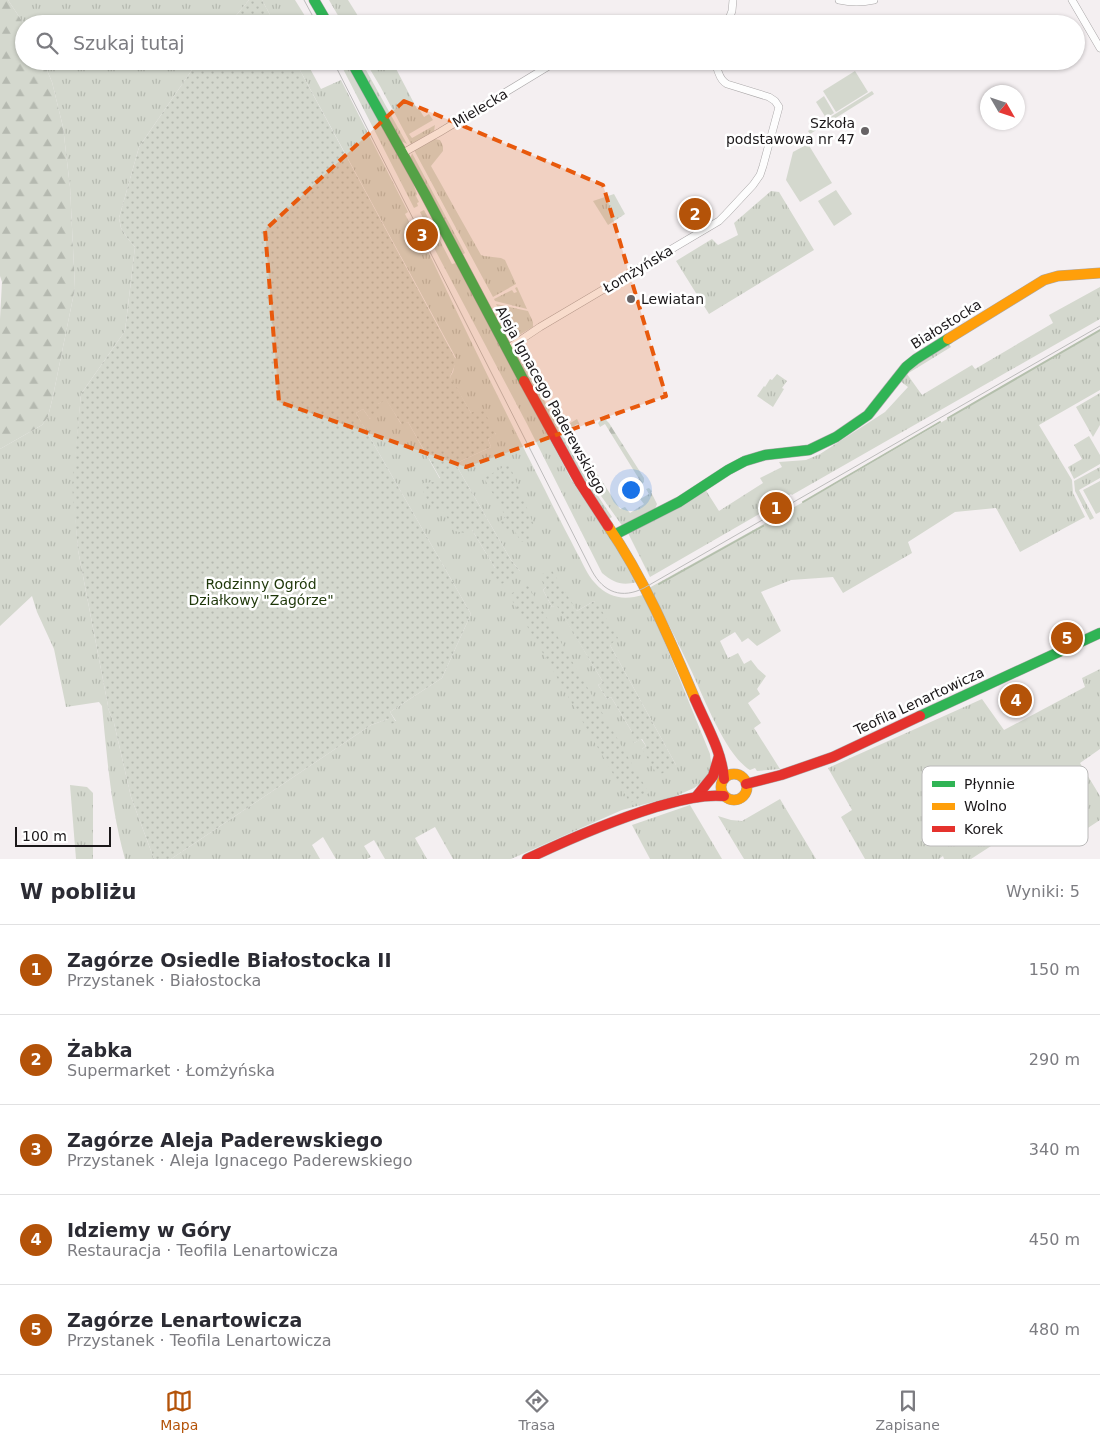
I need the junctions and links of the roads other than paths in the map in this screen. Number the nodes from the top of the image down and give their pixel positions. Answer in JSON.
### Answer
{"nodes":[{"id":1,"x":314,"y":0,"type":"edge"},
{"id":2,"x":733,"y":0,"type":"edge"},
{"id":3,"x":839,"y":0,"type":"edge"},
{"id":4,"x":874,"y":0,"type":"edge"},
{"id":5,"x":1072,"y":0,"type":"edge"},
{"id":6,"x":323,"y":15,"type":"edge"},
{"id":7,"x":730,"y":15,"type":"edge"},
{"id":8,"x":1081,"y":15,"type":"edge"},
{"id":9,"x":1085,"y":22,"type":"edge"},
{"id":10,"x":1100,"y":48,"type":"edge"},
{"id":11,"x":357,"y":70,"type":"edge"},
{"id":12,"x":542,"y":70,"type":"edge"},
{"id":13,"x":718,"y":70,"type":"edge"},
{"id":14,"x":403,"y":153,"type":"junction"},
{"id":15,"x":1100,"y":273,"type":"edge"},
{"id":16,"x":507,"y":349,"type":"junction"},
{"id":17,"x":614,"y":535,"type":"junction"},
{"id":18,"x":1100,"y":633,"type":"edge"},
{"id":19,"x":719,"y":756,"type":"junction"},
{"id":20,"x":726,"y":778,"type":"junction"},
{"id":21,"x":746,"y":784,"type":"junction"},
{"id":22,"x":724,"y":796,"type":"junction"},
{"id":23,"x":696,"y":797,"type":"junction"},
{"id":24,"x":528,"y":859,"type":"edge"}],
"edges":[{"from":1,"to":6,"type":"street"},
{"from":2,"to":7,"type":"street"},
{"from":3,"to":4,"type":"street"},
{"from":5,"to":8,"type":"street"},
{"from":9,"to":10,"type":"street"},
{"from":11,"to":14,"type":"street","name":"Aleja Ignacego Paderewskiego"},
{"from":12,"to":14,"type":"street","name":"Mielecka"},
{"from":13,"to":16,"type":"street","name":"Łomżyńska"},
{"from":14,"to":16,"type":"street","name":"Aleja Ignacego Paderewskiego"},
{"from":15,"to":17,"type":"street","name":"Białostocka"},
{"from":16,"to":17,"type":"street","name":"Aleja Ignacego Paderewskiego"},
{"from":17,"to":19,"type":"street","name":"Aleja Ignacego Paderewskiego"},
{"from":18,"to":21,"type":"street","name":"Teofila Lenartowicza"},
{"from":19,"to":20,"type":"street","name":"Aleja Ignacego Paderewskiego"},
{"from":19,"to":23,"type":"street"},
{"from":20,"to":21,"type":"street"},
{"from":20,"to":22,"type":"street"},
{"from":20,"to":23,"type":"street"},
{"from":21,"to":22,"type":"street"},
{"from":22,"to":23,"type":"street"},
{"from":23,"to":24,"type":"street"}]}
